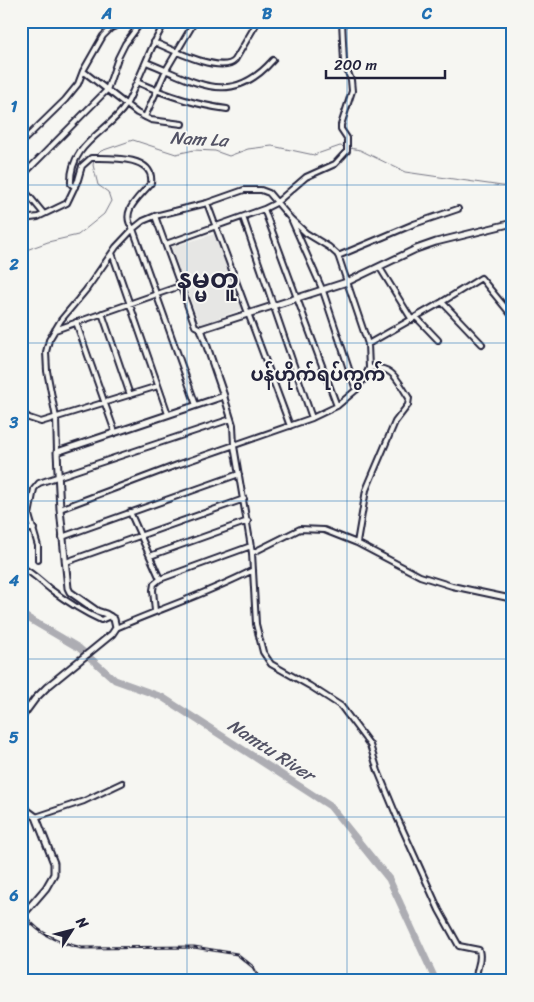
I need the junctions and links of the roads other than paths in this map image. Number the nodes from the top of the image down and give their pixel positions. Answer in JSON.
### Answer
{"nodes":[{"id":1,"x":128,"y":21,"type":"edge"},
{"id":2,"x":142,"y":21,"type":"edge"},
{"id":3,"x":166,"y":21,"type":"edge"},
{"id":4,"x":195,"y":21,"type":"edge"},
{"id":5,"x":258,"y":21,"type":"edge"},
{"id":6,"x":342,"y":21,"type":"edge"},
{"id":7,"x":154,"y":42,"type":"junction"},
{"id":8,"x":176,"y":51,"type":"junction"},
{"id":9,"x":273,"y":60,"type":"dead end"},
{"id":10,"x":146,"y":62,"type":"junction"},
{"id":11,"x":166,"y":70,"type":"junction"},
{"id":12,"x":83,"y":71,"type":"junction"},
{"id":13,"x":137,"y":82,"type":"junction"},
{"id":14,"x":107,"y":90,"type":"junction"},
{"id":15,"x":157,"y":91,"type":"junction"},
{"id":16,"x":126,"y":106,"type":"junction"},
{"id":17,"x":227,"y":109,"type":"dead end"},
{"id":18,"x":145,"y":117,"type":"junction"},
{"id":19,"x":182,"y":124,"type":"dead end"},
{"id":20,"x":21,"y":143,"type":"edge"},
{"id":21,"x":21,"y":177,"type":"edge"},
{"id":22,"x":21,"y":186,"type":"edge"},
{"id":23,"x":75,"y":188,"type":"junction"},
{"id":24,"x":207,"y":203,"type":"junction"},
{"id":25,"x":276,"y":203,"type":"junction"},
{"id":26,"x":264,"y":209,"type":"junction"},
{"id":27,"x":458,"y":209,"type":"dead end"},
{"id":28,"x":44,"y":214,"type":"junction"},
{"id":29,"x":155,"y":216,"type":"junction"},
{"id":30,"x":243,"y":217,"type":"junction"},
{"id":31,"x":23,"y":219,"type":"dead end"},
{"id":32,"x":291,"y":219,"type":"junction"},
{"id":33,"x":511,"y":225,"type":"edge"},
{"id":34,"x":216,"y":226,"type":"junction"},
{"id":35,"x":133,"y":229,"type":"junction"},
{"id":36,"x":166,"y":244,"type":"junction"},
{"id":37,"x":112,"y":253,"type":"junction"},
{"id":38,"x":338,"y":256,"type":"junction"},
{"id":39,"x":380,"y":268,"type":"junction"},
{"id":40,"x":347,"y":282,"type":"junction"},
{"id":41,"x":180,"y":286,"type":"junction"},
{"id":42,"x":323,"y":291,"type":"junction"},
{"id":43,"x":156,"y":294,"type":"junction"},
{"id":44,"x":297,"y":299,"type":"junction"},
{"id":45,"x":442,"y":302,"type":"junction"},
{"id":46,"x":130,"y":303,"type":"junction"},
{"id":47,"x":274,"y":307,"type":"junction"},
{"id":48,"x":102,"y":313,"type":"junction"},
{"id":49,"x":249,"y":315,"type":"junction"},
{"id":50,"x":512,"y":315,"type":"edge"},
{"id":51,"x":414,"y":318,"type":"junction"},
{"id":52,"x":76,"y":322,"type":"junction"},
{"id":53,"x":202,"y":329,"type":"junction"},
{"id":54,"x":55,"y":330,"type":"junction"},
{"id":55,"x":438,"y":340,"type":"dead end"},
{"id":56,"x":368,"y":344,"type":"junction"},
{"id":57,"x":482,"y":344,"type":"dead end"},
{"id":58,"x":513,"y":355,"type":"edge"},
{"id":59,"x":512,"y":366,"type":"edge"},
{"id":60,"x":369,"y":368,"type":"junction"},
{"id":61,"x":158,"y":386,"type":"junction"},
{"id":62,"x":356,"y":390,"type":"junction"},
{"id":63,"x":130,"y":395,"type":"junction"},
{"id":64,"x":224,"y":396,"type":"junction"},
{"id":65,"x":105,"y":402,"type":"junction"},
{"id":66,"x":196,"y":405,"type":"junction"},
{"id":67,"x":337,"y":406,"type":"junction"},
{"id":68,"x":21,"y":412,"type":"edge"},
{"id":69,"x":168,"y":414,"type":"junction"},
{"id":70,"x":56,"y":418,"type":"junction"},
{"id":71,"x":312,"y":418,"type":"junction"},
{"id":72,"x":232,"y":420,"type":"junction"},
{"id":73,"x":290,"y":426,"type":"junction"},
{"id":74,"x":115,"y":432,"type":"junction"},
{"id":75,"x":234,"y":446,"type":"junction"},
{"id":76,"x":57,"y":452,"type":"junction"},
{"id":77,"x":238,"y":474,"type":"junction"},
{"id":78,"x":58,"y":477,"type":"junction"},
{"id":79,"x":244,"y":499,"type":"junction"},
{"id":80,"x":60,"y":509,"type":"junction"},
{"id":81,"x":130,"y":512,"type":"junction"},
{"id":82,"x":248,"y":521,"type":"junction"},
{"id":83,"x":34,"y":529,"type":"junction"},
{"id":84,"x":21,"y":530,"type":"edge"},
{"id":85,"x":140,"y":536,"type":"junction"},
{"id":86,"x":62,"y":537,"type":"junction"},
{"id":87,"x":357,"y":543,"type":"junction"},
{"id":88,"x":251,"y":546,"type":"junction"},
{"id":89,"x":252,"y":553,"type":"junction"},
{"id":90,"x":150,"y":556,"type":"junction"},
{"id":91,"x":38,"y":560,"type":"dead end"},
{"id":92,"x":66,"y":562,"type":"junction"},
{"id":93,"x":21,"y":567,"type":"edge"},
{"id":94,"x":253,"y":570,"type":"junction"},
{"id":95,"x":160,"y":579,"type":"junction"},
{"id":96,"x":513,"y":599,"type":"edge"},
{"id":97,"x":155,"y":611,"type":"junction"},
{"id":98,"x":110,"y":616,"type":"junction"},
{"id":99,"x":116,"y":628,"type":"junction"},
{"id":100,"x":21,"y":718,"type":"edge"},
{"id":101,"x":122,"y":783,"type":"dead end"},
{"id":102,"x":21,"y":806,"type":"edge"},
{"id":103,"x":36,"y":817,"type":"junction"},
{"id":104,"x":21,"y":917,"type":"edge"},
{"id":105,"x":477,"y":981,"type":"edge"}],
"edges":[{"from":1,"to":12,"type":"street"},
{"from":2,"to":14,"type":"street"},
{"from":3,"to":7,"type":"street"},
{"from":4,"to":8,"type":"street"},
{"from":5,"to":8,"type":"street"},
{"from":6,"to":25,"type":"street"},
{"from":7,"to":8,"type":"street"},
{"from":7,"to":10,"type":"street"},
{"from":8,"to":11,"type":"street"},
{"from":9,"to":11,"type":"street"},
{"from":10,"to":11,"type":"street"},
{"from":10,"to":13,"type":"street"},
{"from":11,"to":15,"type":"street"},
{"from":12,"to":14,"type":"street"},
{"from":12,"to":20,"type":"street"},
{"from":13,"to":15,"type":"street"},
{"from":13,"to":16,"type":"street"},
{"from":14,"to":16,"type":"street"},
{"from":14,"to":21,"type":"street"},
{"from":15,"to":17,"type":"street"},
{"from":15,"to":18,"type":"street"},
{"from":16,"to":18,"type":"street"},
{"from":16,"to":23,"type":"street"},
{"from":18,"to":19,"type":"street"},
{"from":22,"to":28,"type":"street"},
{"from":23,"to":28,"type":"street"},
{"from":23,"to":35,"type":"street"},
{"from":24,"to":25,"type":"street"},
{"from":24,"to":29,"type":"street"},
{"from":24,"to":34,"type":"street"},
{"from":25,"to":26,"type":"street"},
{"from":25,"to":32,"type":"street"},
{"from":26,"to":30,"type":"street"},
{"from":26,"to":44,"type":"street"},
{"from":27,"to":38,"type":"street"},
{"from":28,"to":31,"type":"street"},
{"from":29,"to":35,"type":"street"},
{"from":29,"to":36,"type":"street"},
{"from":30,"to":34,"type":"street"},
{"from":30,"to":47,"type":"street"},
{"from":32,"to":38,"type":"street"},
{"from":32,"to":42,"type":"street"},
{"from":33,"to":39,"type":"main road"},
{"from":34,"to":36,"type":"street"},
{"from":34,"to":49,"type":"street"},
{"from":35,"to":37,"type":"street"},
{"from":35,"to":43,"type":"street"},
{"from":36,"to":41,"type":"street"},
{"from":37,"to":46,"type":"street"},
{"from":37,"to":54,"type":"street"},
{"from":38,"to":40,"type":"street"},
{"from":39,"to":40,"type":"main road"},
{"from":39,"to":51,"type":"street"},
{"from":40,"to":42,"type":"main road"},
{"from":40,"to":56,"type":"street"},
{"from":41,"to":43,"type":"street"},
{"from":41,"to":53,"type":"street"},
{"from":42,"to":44,"type":"main road"},
{"from":42,"to":62,"type":"street"},
{"from":43,"to":46,"type":"street"},
{"from":43,"to":66,"type":"street"},
{"from":44,"to":47,"type":"main road"},
{"from":44,"to":67,"type":"street"},
{"from":45,"to":50,"type":"street"},
{"from":45,"to":51,"type":"street"},
{"from":45,"to":57,"type":"street"},
{"from":46,"to":48,"type":"street"},
{"from":46,"to":61,"type":"street"},
{"from":47,"to":49,"type":"main road"},
{"from":47,"to":71,"type":"street"},
{"from":48,"to":52,"type":"street"},
{"from":48,"to":63,"type":"street"},
{"from":49,"to":53,"type":"main road"},
{"from":49,"to":73,"type":"street"},
{"from":51,"to":55,"type":"street"},
{"from":51,"to":56,"type":"street"},
{"from":52,"to":54,"type":"street"},
{"from":52,"to":65,"type":"street"},
{"from":53,"to":64,"type":"main road"},
{"from":54,"to":70,"type":"street"},
{"from":56,"to":60,"type":"street"},
{"from":58,"to":59,"type":"street"},
{"from":60,"to":62,"type":"street"},
{"from":60,"to":87,"type":"street"},
{"from":61,"to":63,"type":"street"},
{"from":61,"to":69,"type":"street"},
{"from":62,"to":67,"type":"street"},
{"from":63,"to":65,"type":"street"},
{"from":64,"to":66,"type":"main road"},
{"from":64,"to":72,"type":"street"},
{"from":65,"to":70,"type":"street"},
{"from":65,"to":74,"type":"street"},
{"from":66,"to":69,"type":"main road"},
{"from":67,"to":71,"type":"street"},
{"from":68,"to":70,"type":"street"},
{"from":69,"to":74,"type":"main road"},
{"from":70,"to":76,"type":"street"},
{"from":71,"to":73,"type":"street"},
{"from":72,"to":75,"type":"street"},
{"from":72,"to":78,"type":"street"},
{"from":73,"to":75,"type":"street"},
{"from":74,"to":76,"type":"main road"},
{"from":75,"to":77,"type":"street"},
{"from":75,"to":80,"type":"street"},
{"from":76,"to":78,"type":"main road"},
{"from":77,"to":79,"type":"street"},
{"from":77,"to":81,"type":"street"},
{"from":78,"to":80,"type":"main road"},
{"from":78,"to":83,"type":"street"},
{"from":79,"to":82,"type":"street"},
{"from":79,"to":85,"type":"street"},
{"from":80,"to":86,"type":"main road"},
{"from":81,"to":85,"type":"street"},
{"from":81,"to":86,"type":"street"},
{"from":82,"to":88,"type":"street"},
{"from":82,"to":90,"type":"street"},
{"from":83,"to":84,"type":"street"},
{"from":83,"to":91,"type":"street"},
{"from":85,"to":90,"type":"street"},
{"from":85,"to":92,"type":"street"},
{"from":86,"to":92,"type":"main road"},
{"from":87,"to":89,"type":"street"},
{"from":87,"to":96,"type":"street"},
{"from":88,"to":89,"type":"street"},
{"from":88,"to":95,"type":"street"},
{"from":89,"to":94,"type":"street"},
{"from":90,"to":95,"type":"street"},
{"from":92,"to":98,"type":"main road"},
{"from":93,"to":98,"type":"street"},
{"from":94,"to":97,"type":"street"},
{"from":94,"to":105,"type":"street"},
{"from":95,"to":97,"type":"street"},
{"from":97,"to":99,"type":"street"},
{"from":98,"to":99,"type":"main road"},
{"from":99,"to":100,"type":"main road"},
{"from":101,"to":103,"type":"street"},
{"from":102,"to":103,"type":"main road"},
{"from":103,"to":104,"type":"main road"}]}
